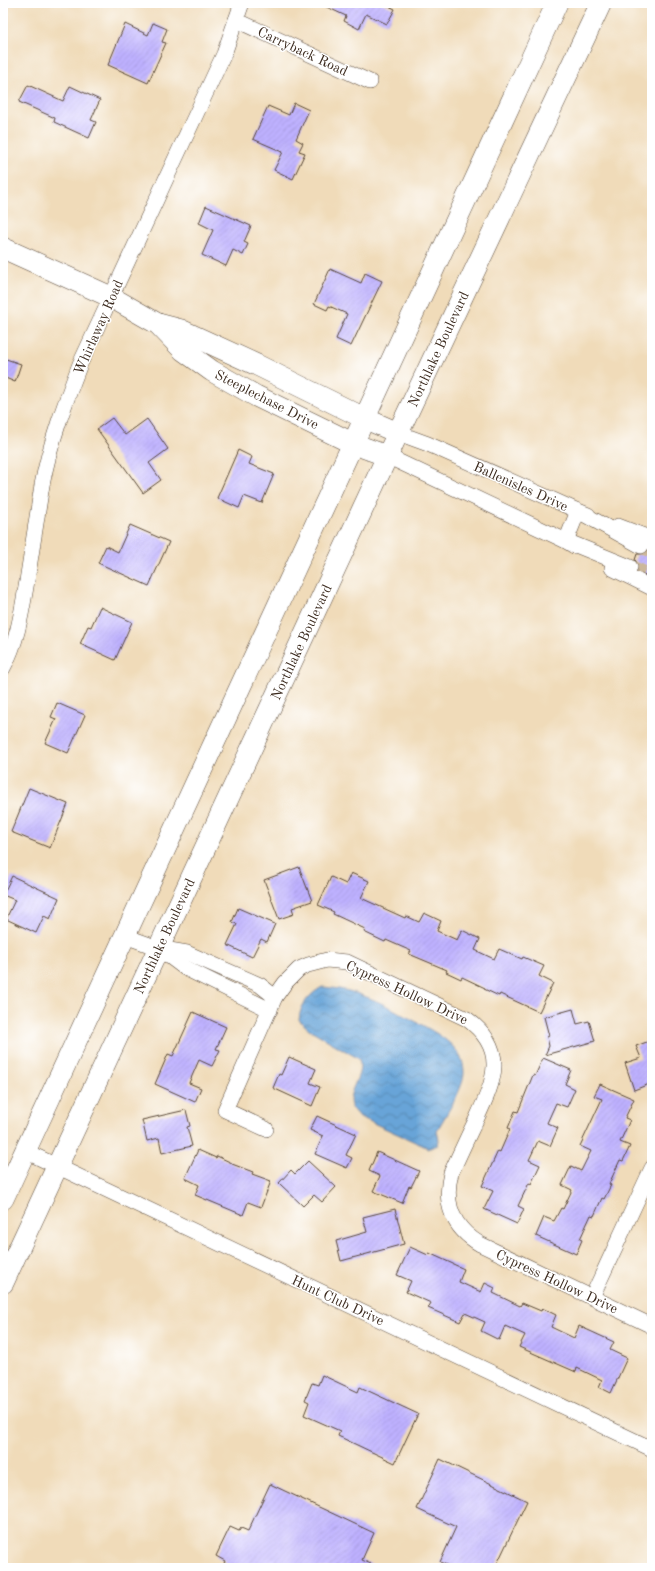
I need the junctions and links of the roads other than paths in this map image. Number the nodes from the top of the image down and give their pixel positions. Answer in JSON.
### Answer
{"nodes":[{"id":1,"x":242,"y":3,"type":"edge"},
{"id":2,"x":558,"y":3,"type":"edge"},
{"id":3,"x":601,"y":3,"type":"edge"},
{"id":4,"x":236,"y":20,"type":"junction"},
{"id":5,"x":370,"y":82,"type":"dead end"},
{"id":6,"x":3,"y":248,"type":"edge"},
{"id":7,"x":111,"y":298,"type":"junction"},
{"id":8,"x":158,"y":324,"type":"junction"},
{"id":9,"x":366,"y":419,"type":"junction"},
{"id":10,"x":398,"y":433,"type":"junction"},
{"id":11,"x":354,"y":444,"type":"junction"},
{"id":12,"x":387,"y":456,"type":"junction"},
{"id":13,"x":578,"y":512,"type":"junction"},
{"id":14,"x":566,"y":541,"type":"junction"},
{"id":15,"x":646,"y":543,"type":"tunnel mouth"},
{"id":16,"x":630,"y":567,"type":"tunnel mouth"},
{"id":17,"x":651,"y":580,"type":"edge"},
{"id":18,"x":3,"y":668,"type":"edge"},
{"id":19,"x":125,"y":936,"type":"junction"},
{"id":20,"x":158,"y":948,"type":"junction"},
{"id":21,"x":273,"y":1004,"type":"junction"},
{"id":22,"x":266,"y":1129,"type":"dead end"},
{"id":23,"x":25,"y":1151,"type":"junction"},
{"id":24,"x":56,"y":1166,"type":"junction"},
{"id":25,"x":652,"y":1168,"type":"edge"},
{"id":26,"x":3,"y":1198,"type":"edge"},
{"id":27,"x":3,"y":1283,"type":"edge"},
{"id":28,"x":592,"y":1297,"type":"junction"},
{"id":29,"x":652,"y":1326,"type":"edge"},
{"id":30,"x":652,"y":1449,"type":"edge"}],
"edges":[{"from":1,"to":4,"type":"street","name":"Whirlaway Road"},
{"from":2,"to":9,"type":"main road"},
{"from":3,"to":10,"type":"main road","name":"Northlake Boulevard"},
{"from":4,"to":5,"type":"street","name":"Carryback Road"},
{"from":4,"to":7,"type":"street","name":"Whirlaway Road"},
{"from":6,"to":7,"type":"main road","name":"Steeplechase Drive"},
{"from":7,"to":8,"type":"main road","name":"Steeplechase Drive"},
{"from":7,"to":18,"type":"street","name":"Whirlaway Road"},
{"from":8,"to":9,"type":"main road","name":"Steeplechase Drive"},
{"from":8,"to":11,"type":"main road","name":"Steeplechase Drive"},
{"from":9,"to":10,"type":"main road","name":"Steeplechase Drive"},
{"from":9,"to":11,"type":"main road"},
{"from":10,"to":12,"type":"main road","name":"Northlake Boulevard"},
{"from":10,"to":13,"type":"street","name":"Ballenisles Drive"},
{"from":11,"to":12,"type":"main road","name":"Steeplechase Drive"},
{"from":11,"to":19,"type":"main road"},
{"from":12,"to":14,"type":"street"},
{"from":12,"to":20,"type":"main road","name":"Northlake Boulevard"},
{"from":13,"to":14,"type":"street"},
{"from":13,"to":15,"type":"street","name":"Ballenisles Drive"},
{"from":14,"to":16,"type":"street"},
{"from":14,"to":17,"type":"street"},
{"from":19,"to":20,"type":"street"},
{"from":19,"to":23,"type":"main road"},
{"from":20,"to":21,"type":"street"},
{"from":20,"to":24,"type":"main road","name":"Northlake Boulevard"},
{"from":21,"to":22,"type":"street","name":"Cypress Hollow Drive"},
{"from":21,"to":28,"type":"street","name":"Cypress Hollow Drive"},
{"from":23,"to":24,"type":"street","name":"Hunt Club Drive"},
{"from":23,"to":26,"type":"main road"},
{"from":24,"to":27,"type":"main road","name":"Northlake Boulevard"},
{"from":24,"to":30,"type":"street","name":"Hunt Club Drive"},
{"from":25,"to":28,"type":"street"},
{"from":28,"to":29,"type":"street","name":"Cypress Hollow Drive"}]}
